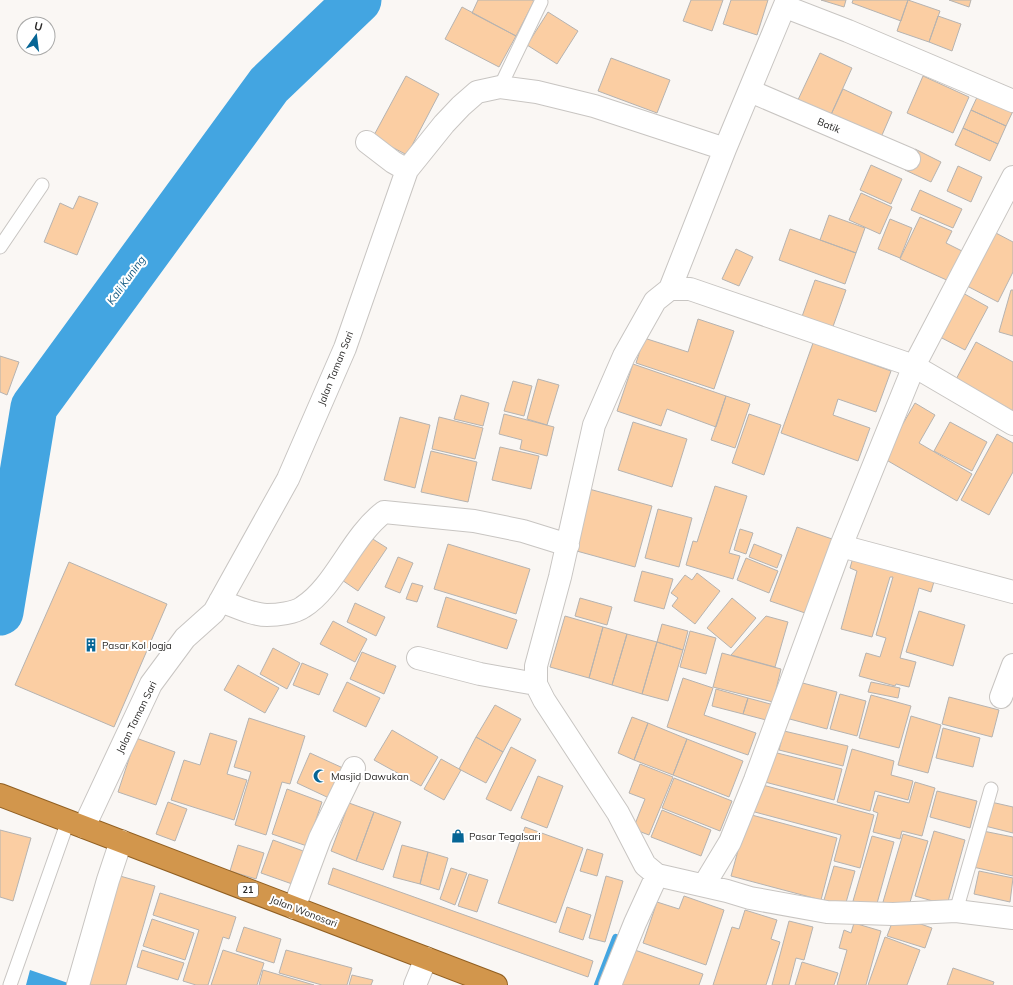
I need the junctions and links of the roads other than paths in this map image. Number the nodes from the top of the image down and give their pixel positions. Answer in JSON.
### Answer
{"nodes":[{"id":1,"x":541,"y":2,"type":"dead end"},
{"id":2,"x":786,"y":4,"type":"edge"},
{"id":3,"x":500,"y":87,"type":"junction"},
{"id":4,"x":750,"y":91,"type":"junction"},
{"id":5,"x":1013,"y":101,"type":"edge"},
{"id":6,"x":367,"y":142,"type":"dead end"},
{"id":7,"x":721,"y":148,"type":"junction"},
{"id":8,"x":909,"y":159,"type":"dead end"},
{"id":9,"x":407,"y":170,"type":"junction"},
{"id":10,"x":1013,"y":177,"type":"edge"},
{"id":11,"x":42,"y":185,"type":"dead end"},
{"id":12,"x":0,"y":247,"type":"edge"},
{"id":13,"x":670,"y":289,"type":"junction"},
{"id":14,"x":914,"y":366,"type":"junction"},
{"id":15,"x":1013,"y":424,"type":"edge"},
{"id":16,"x":568,"y":545,"type":"junction"},
{"id":17,"x":841,"y":546,"type":"junction"},
{"id":18,"x":1013,"y":592,"type":"edge"},
{"id":19,"x":220,"y":601,"type":"junction"},
{"id":20,"x":418,"y":658,"type":"dead end"},
{"id":21,"x":1013,"y":665,"type":"edge"},
{"id":22,"x":536,"y":684,"type":"junction"},
{"id":23,"x":1001,"y":697,"type":"dead end"},
{"id":24,"x":354,"y":768,"type":"dead end"},
{"id":25,"x":991,"y":789,"type":"dead end"},
{"id":26,"x":0,"y":795,"type":"edge"},
{"id":27,"x":76,"y":824,"type":"junction"},
{"id":28,"x":121,"y":841,"type":"junction"},
{"id":29,"x":657,"y":875,"type":"junction"},
{"id":30,"x":704,"y":885,"type":"junction"},
{"id":31,"x":294,"y":908,"type":"junction"},
{"id":32,"x":956,"y":911,"type":"junction"},
{"id":33,"x":1013,"y":918,"type":"edge"},
{"id":34,"x":426,"y":958,"type":"junction"},
{"id":35,"x":10,"y":985,"type":"edge"},
{"id":36,"x":78,"y":985,"type":"edge"},
{"id":37,"x":415,"y":985,"type":"edge"},
{"id":38,"x":496,"y":985,"type":"edge"},
{"id":39,"x":610,"y":985,"type":"edge"}],
"edges":[{"from":1,"to":3,"type":"lane"},
{"from":2,"to":4,"type":"street"},
{"from":2,"to":5,"type":"street"},
{"from":3,"to":7,"type":"street","name":"Jalan Taman Sari"},
{"from":3,"to":9,"type":"street","name":"Jalan Taman Sari"},
{"from":4,"to":7,"type":"street"},
{"from":4,"to":8,"type":"street","name":"Batik"},
{"from":6,"to":9,"type":"street"},
{"from":7,"to":13,"type":"street"},
{"from":9,"to":19,"type":"street","name":"Jalan Taman Sari"},
{"from":10,"to":14,"type":"street"},
{"from":11,"to":12,"type":"lane"},
{"from":13,"to":14,"type":"street"},
{"from":13,"to":16,"type":"street"},
{"from":14,"to":15,"type":"street"},
{"from":14,"to":17,"type":"street"},
{"from":16,"to":19,"type":"street"},
{"from":16,"to":22,"type":"street"},
{"from":17,"to":18,"type":"street"},
{"from":17,"to":30,"type":"street"},
{"from":19,"to":27,"type":"street","name":"Jalan Taman Sari"},
{"from":20,"to":22,"type":"street"},
{"from":21,"to":23,"type":"street"},
{"from":22,"to":29,"type":"street"},
{"from":24,"to":31,"type":"street"},
{"from":25,"to":32,"type":"lane"},
{"from":26,"to":27,"type":"highway","name":"Jalan Wonosari","number":"21"},
{"from":27,"to":28,"type":"highway","name":"Jalan Wonosari","number":"21"},
{"from":27,"to":35,"type":"lane"},
{"from":28,"to":31,"type":"highway","name":"Jalan Wonosari","number":"21"},
{"from":28,"to":36,"type":"street"},
{"from":29,"to":30,"type":"street"},
{"from":29,"to":39,"type":"street"},
{"from":30,"to":32,"type":"street"},
{"from":31,"to":34,"type":"highway","name":"Jalan Wonosari","number":"21"},
{"from":32,"to":33,"type":"street"},
{"from":34,"to":37,"type":"street"},
{"from":34,"to":38,"type":"highway","name":"Jalan Wonosari","number":"21"}]}
